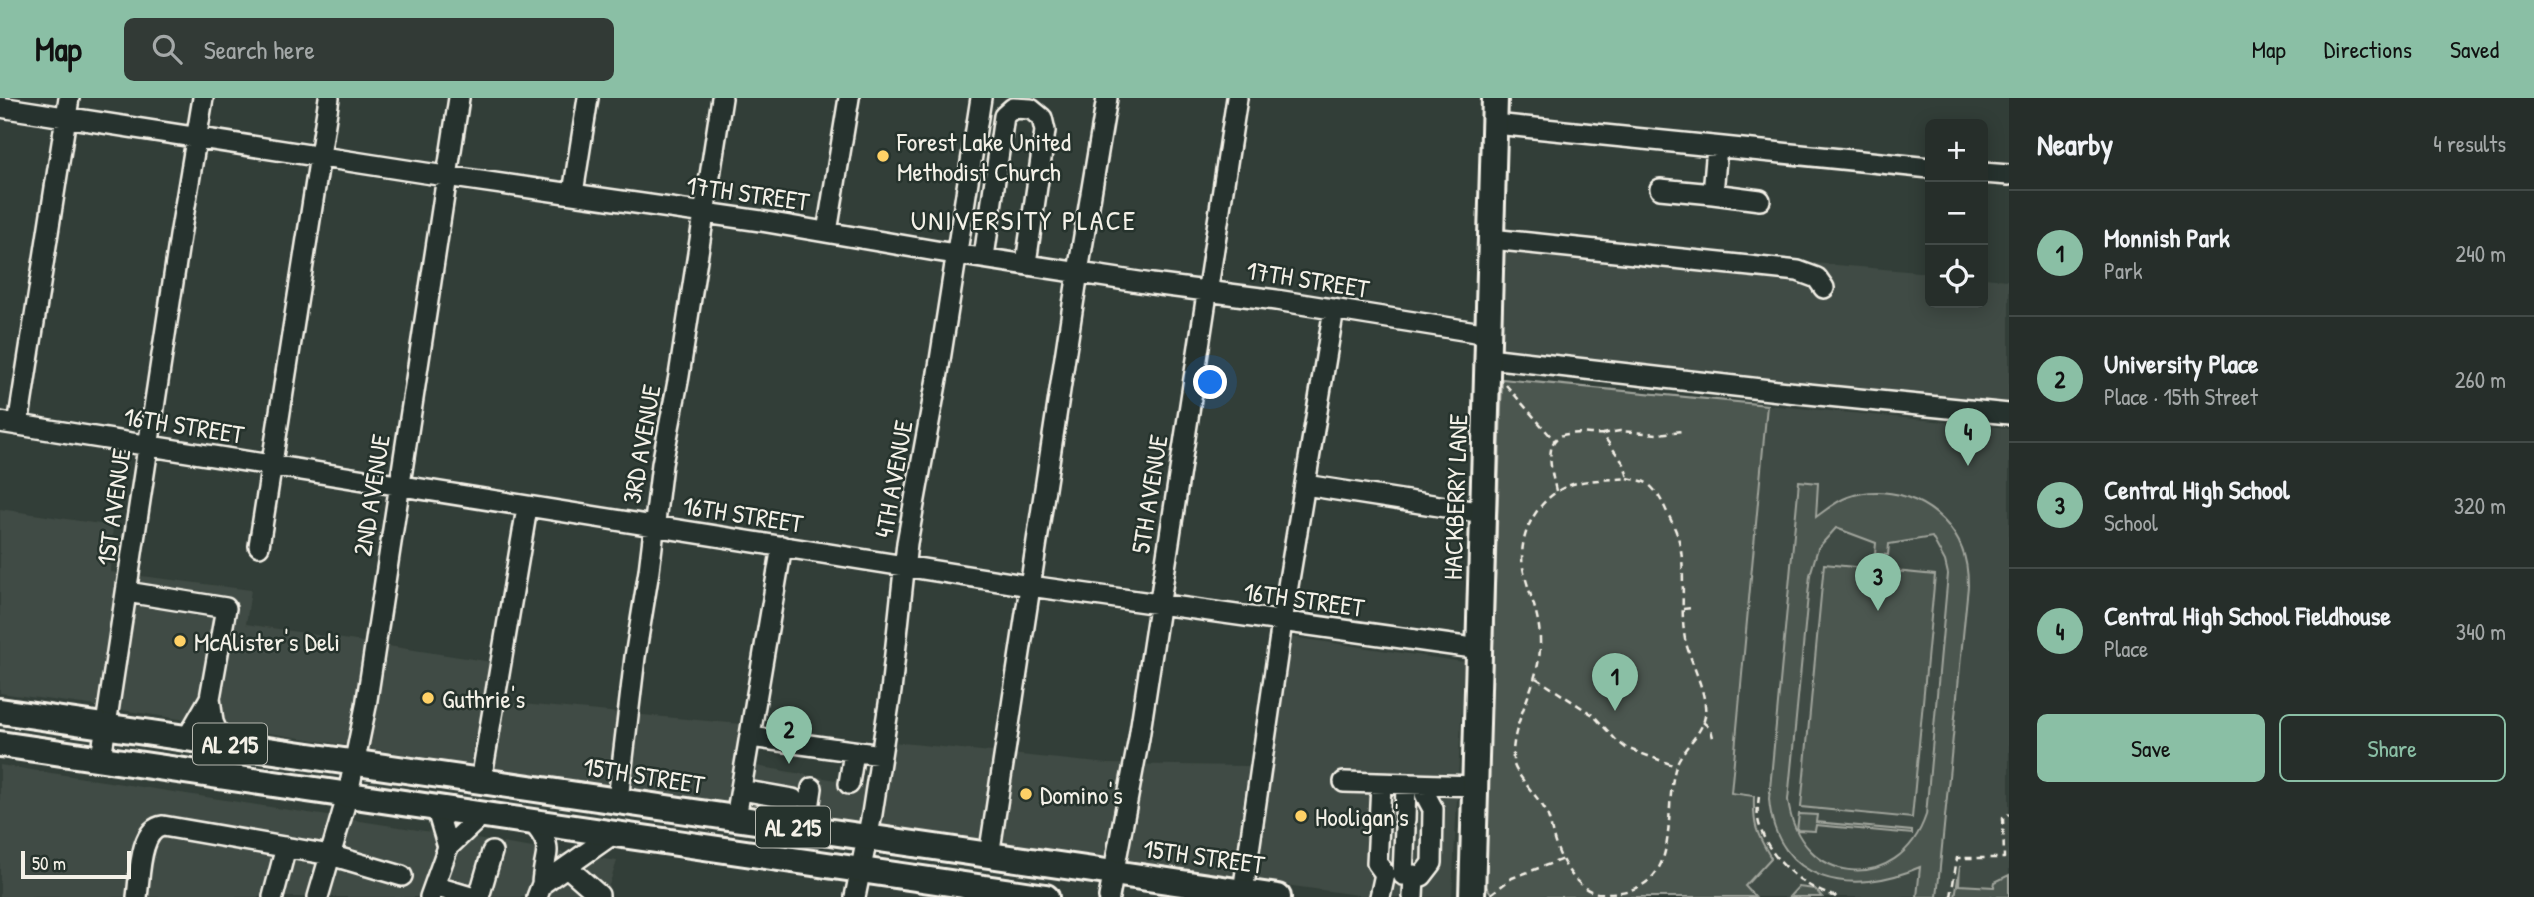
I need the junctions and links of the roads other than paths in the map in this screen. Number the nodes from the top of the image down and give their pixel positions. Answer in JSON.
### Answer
{"nodes":[{"id":1,"x":203,"y":98,"type":"edge"},
{"id":2,"x":329,"y":98,"type":"edge"},
{"id":3,"x":460,"y":98,"type":"edge"},
{"id":4,"x":588,"y":98,"type":"edge"},
{"id":5,"x":722,"y":98,"type":"edge"},
{"id":6,"x":849,"y":98,"type":"edge"},
{"id":7,"x":981,"y":98,"type":"edge"},
{"id":8,"x":1049,"y":98,"type":"edge"},
{"id":9,"x":1107,"y":98,"type":"edge"},
{"id":10,"x":1237,"y":98,"type":"edge"},
{"id":11,"x":1495,"y":98,"type":"edge"},
{"id":12,"x":1012,"y":103,"type":"edge"},
{"id":13,"x":0,"y":107,"type":"edge"},
{"id":14,"x":68,"y":107,"type":"edge"},
{"id":15,"x":1042,"y":118,"type":"junction"},
{"id":16,"x":1494,"y":124,"type":"junction"},
{"id":17,"x":198,"y":137,"type":"junction"},
{"id":18,"x":1717,"y":146,"type":"junction"},
{"id":19,"x":320,"y":156,"type":"junction"},
{"id":20,"x":1925,"y":167,"type":"edge"},
{"id":21,"x":1988,"y":173,"type":"edge"},
{"id":22,"x":448,"y":174,"type":"junction"},
{"id":23,"x":2009,"y":175,"type":"edge"},
{"id":24,"x":1660,"y":189,"type":"dead end"},
{"id":25,"x":573,"y":193,"type":"junction"},
{"id":26,"x":1713,"y":194,"type":"junction"},
{"id":27,"x":1760,"y":200,"type":"dead end"},
{"id":28,"x":705,"y":213,"type":"junction"},
{"id":29,"x":827,"y":232,"type":"junction"},
{"id":30,"x":1491,"y":239,"type":"junction"},
{"id":31,"x":957,"y":254,"type":"junction"},
{"id":32,"x":984,"y":257,"type":"junction"},
{"id":33,"x":1026,"y":263,"type":"junction"},
{"id":34,"x":1078,"y":272,"type":"junction"},
{"id":35,"x":1824,"y":288,"type":"dead end"},
{"id":36,"x":1206,"y":291,"type":"junction"},
{"id":37,"x":1334,"y":309,"type":"junction"},
{"id":38,"x":1488,"y":352,"type":"junction"},
{"id":39,"x":2009,"y":414,"type":"edge"},
{"id":40,"x":9,"y":424,"type":"edge"},
{"id":41,"x":148,"y":445,"type":"junction"},
{"id":42,"x":272,"y":466,"type":"junction"},
{"id":43,"x":1305,"y":485,"type":"junction"},
{"id":44,"x":399,"y":486,"type":"junction"},
{"id":45,"x":527,"y":508,"type":"junction"},
{"id":46,"x":1484,"y":513,"type":"junction"},
{"id":47,"x":654,"y":527,"type":"junction"},
{"id":48,"x":259,"y":546,"type":"dead end"},
{"id":49,"x":782,"y":546,"type":"junction"},
{"id":50,"x":905,"y":565,"type":"junction"},
{"id":51,"x":1030,"y":586,"type":"junction"},
{"id":52,"x":127,"y":592,"type":"junction"},
{"id":53,"x":1159,"y":605,"type":"junction"},
{"id":54,"x":1282,"y":622,"type":"junction"},
{"id":55,"x":1480,"y":649,"type":"junction"},
{"id":56,"x":211,"y":698,"type":"junction"},
{"id":57,"x":0,"y":711,"type":"edge"},
{"id":58,"x":105,"y":726,"type":"junction"},
{"id":59,"x":187,"y":738,"type":"junction"},
{"id":60,"x":758,"y":738,"type":"dead end"},
{"id":61,"x":222,"y":743,"type":"junction"},
{"id":62,"x":0,"y":744,"type":"edge"},
{"id":63,"x":854,"y":752,"type":"junction"},
{"id":64,"x":881,"y":755,"type":"junction"},
{"id":65,"x":101,"y":758,"type":"junction"},
{"id":66,"x":354,"y":763,"type":"junction"},
{"id":67,"x":481,"y":781,"type":"junction"},
{"id":68,"x":1344,"y":782,"type":"dead end"},
{"id":69,"x":849,"y":784,"type":"dead end"},
{"id":70,"x":1381,"y":785,"type":"junction"},
{"id":71,"x":1476,"y":786,"type":"junction"},
{"id":72,"x":811,"y":788,"type":"dead end"},
{"id":73,"x":1419,"y":788,"type":"junction"},
{"id":74,"x":741,"y":790,"type":"junction"},
{"id":75,"x":348,"y":794,"type":"junction"},
{"id":76,"x":772,"y":795,"type":"junction"},
{"id":77,"x":793,"y":799,"type":"dead end"},
{"id":78,"x":618,"y":800,"type":"junction"},
{"id":79,"x":436,"y":807,"type":"junction"},
{"id":80,"x":483,"y":814,"type":"junction"},
{"id":81,"x":736,"y":818,"type":"junction"},
{"id":82,"x":531,"y":820,"type":"junction"},
{"id":83,"x":769,"y":824,"type":"junction"},
{"id":84,"x":806,"y":829,"type":"junction"},
{"id":85,"x":616,"y":832,"type":"junction"},
{"id":86,"x":867,"y":839,"type":"junction"},
{"id":87,"x":286,"y":847,"type":"junction"},
{"id":88,"x":448,"y":847,"type":"junction"},
{"id":89,"x":492,"y":852,"type":"dead end"},
{"id":90,"x":330,"y":855,"type":"junction"},
{"id":91,"x":989,"y":856,"type":"junction"},
{"id":92,"x":567,"y":867,"type":"junction"},
{"id":93,"x":861,"y":870,"type":"junction"},
{"id":94,"x":1406,"y":875,"type":"junction"},
{"id":95,"x":402,"y":876,"type":"dead end"},
{"id":96,"x":1111,"y":885,"type":"edge"},
{"id":97,"x":432,"y":891,"type":"edge"},
{"id":98,"x":540,"y":891,"type":"edge"},
{"id":99,"x":1243,"y":892,"type":"junction"},
{"id":100,"x":1001,"y":894,"type":"edge"},
{"id":101,"x":1478,"y":896,"type":"edge"},
{"id":102,"x":137,"y":897,"type":"edge"},
{"id":103,"x":273,"y":897,"type":"edge"},
{"id":104,"x":318,"y":897,"type":"edge"},
{"id":105,"x":471,"y":897,"type":"edge"},
{"id":106,"x":479,"y":897,"type":"edge"},
{"id":107,"x":599,"y":897,"type":"edge"},
{"id":108,"x":855,"y":897,"type":"edge"},
{"id":109,"x":1040,"y":897,"type":"edge"},
{"id":110,"x":1278,"y":897,"type":"edge"},
{"id":111,"x":1380,"y":897,"type":"edge"},
{"id":112,"x":1413,"y":897,"type":"edge"}],
"edges":[{"from":1,"to":17,"type":"street","name":"1ST AVENUE"},
{"from":2,"to":19,"type":"street"},
{"from":3,"to":22,"type":"street","name":"2ND AVENUE"},
{"from":4,"to":25,"type":"street"},
{"from":5,"to":28,"type":"street","name":"3RD AVENUE"},
{"from":6,"to":29,"type":"street"},
{"from":7,"to":31,"type":"street","name":"4TH AVENUE"},
{"from":8,"to":15,"type":"street"},
{"from":9,"to":34,"type":"street"},
{"from":10,"to":36,"type":"street","name":"5TH AVENUE"},
{"from":11,"to":16,"type":"main road","name":"HACKBERRY LANE"},
{"from":12,"to":15,"type":"street"},
{"from":12,"to":32,"type":"street"},
{"from":13,"to":14,"type":"street","name":"17TH STREET"},
{"from":14,"to":17,"type":"street","name":"17TH STREET"},
{"from":14,"to":40,"type":"street"},
{"from":15,"to":33,"type":"street"},
{"from":16,"to":18,"type":"street"},
{"from":16,"to":30,"type":"main road","name":"HACKBERRY LANE"},
{"from":17,"to":19,"type":"street","name":"17TH STREET"},
{"from":17,"to":41,"type":"street","name":"1ST AVENUE"},
{"from":18,"to":20,"type":"street"},
{"from":18,"to":26,"type":"street"},
{"from":19,"to":22,"type":"street","name":"17TH STREET"},
{"from":19,"to":42,"type":"street"},
{"from":21,"to":23,"type":"street"},
{"from":22,"to":25,"type":"street","name":"17TH STREET"},
{"from":22,"to":44,"type":"street","name":"2ND AVENUE"},
{"from":24,"to":26,"type":"street"},
{"from":25,"to":28,"type":"street","name":"17TH STREET"},
{"from":26,"to":27,"type":"street"},
{"from":28,"to":29,"type":"street","name":"17TH STREET"},
{"from":28,"to":47,"type":"street","name":"3RD AVENUE"},
{"from":29,"to":31,"type":"street","name":"17TH STREET"},
{"from":30,"to":35,"type":"street"},
{"from":30,"to":38,"type":"main road","name":"HACKBERRY LANE"},
{"from":31,"to":32,"type":"street","name":"17TH STREET"},
{"from":31,"to":50,"type":"street","name":"4TH AVENUE"},
{"from":32,"to":33,"type":"street","name":"17TH STREET"},
{"from":33,"to":34,"type":"street","name":"17TH STREET"},
{"from":34,"to":36,"type":"street","name":"17TH STREET"},
{"from":34,"to":51,"type":"street"},
{"from":36,"to":37,"type":"street","name":"17TH STREET"},
{"from":36,"to":53,"type":"street","name":"5TH AVENUE"},
{"from":37,"to":38,"type":"street","name":"17TH STREET"},
{"from":37,"to":43,"type":"street"},
{"from":38,"to":39,"type":"street","name":"17TH STREET"},
{"from":38,"to":46,"type":"main road","name":"HACKBERRY LANE"},
{"from":40,"to":41,"type":"street","name":"16TH STREET"},
{"from":41,"to":42,"type":"street","name":"16TH STREET"},
{"from":41,"to":52,"type":"street","name":"1ST AVENUE"},
{"from":42,"to":44,"type":"street","name":"16TH STREET"},
{"from":42,"to":48,"type":"street"},
{"from":43,"to":46,"type":"street"},
{"from":43,"to":54,"type":"street"},
{"from":44,"to":45,"type":"street","name":"16TH STREET"},
{"from":44,"to":66,"type":"street","name":"2ND AVENUE"},
{"from":45,"to":47,"type":"street","name":"16TH STREET"},
{"from":45,"to":67,"type":"street"},
{"from":46,"to":55,"type":"main road","name":"HACKBERRY LANE"},
{"from":47,"to":49,"type":"street","name":"16TH STREET"},
{"from":47,"to":78,"type":"street","name":"3RD AVENUE"},
{"from":49,"to":50,"type":"street","name":"16TH STREET"},
{"from":49,"to":74,"type":"street"},
{"from":50,"to":51,"type":"street","name":"16TH STREET"},
{"from":50,"to":64,"type":"street","name":"4TH AVENUE"},
{"from":51,"to":53,"type":"street","name":"16TH STREET"},
{"from":51,"to":91,"type":"street"},
{"from":52,"to":56,"type":"street"},
{"from":52,"to":58,"type":"street","name":"1ST AVENUE"},
{"from":53,"to":54,"type":"street","name":"16TH STREET"},
{"from":53,"to":96,"type":"street","name":"5TH AVENUE"},
{"from":54,"to":55,"type":"street","name":"16TH STREET"},
{"from":54,"to":99,"type":"street"},
{"from":55,"to":71,"type":"main road","name":"HACKBERRY LANE"},
{"from":56,"to":59,"type":"street"},
{"from":56,"to":61,"type":"street"},
{"from":57,"to":58,"type":"main road","name":"15TH STREET","number":"AL 215"},
{"from":58,"to":59,"type":"main road","name":"15TH STREET","number":"AL 215"},
{"from":58,"to":65,"type":"street","name":"1ST AVENUE"},
{"from":59,"to":61,"type":"main road","name":"15TH STREET","number":"AL 215"},
{"from":60,"to":63,"type":"street"},
{"from":61,"to":66,"type":"main road","name":"15TH STREET","number":"AL 215"},
{"from":62,"to":65,"type":"main road","number":"AL 215"},
{"from":63,"to":64,"type":"street"},
{"from":63,"to":69,"type":"street"},
{"from":64,"to":86,"type":"street","name":"4TH AVENUE"},
{"from":65,"to":75,"type":"main road","number":"AL 215"},
{"from":66,"to":67,"type":"main road","name":"15TH STREET","number":"AL 215"},
{"from":66,"to":75,"type":"street","name":"2ND AVENUE"},
{"from":67,"to":78,"type":"main road","name":"15TH STREET","number":"AL 215"},
{"from":68,"to":70,"type":"street"},
{"from":70,"to":73,"type":"street"},
{"from":70,"to":94,"type":"street"},
{"from":71,"to":73,"type":"street"},
{"from":71,"to":101,"type":"main road","name":"HACKBERRY LANE"},
{"from":72,"to":84,"type":"street"},
{"from":73,"to":94,"type":"street"},
{"from":73,"to":94,"type":"street"},
{"from":74,"to":76,"type":"street"},
{"from":74,"to":81,"type":"street"},
{"from":75,"to":79,"type":"main road","number":"AL 215"},
{"from":75,"to":90,"type":"street","name":"2ND AVENUE"},
{"from":76,"to":77,"type":"street"},
{"from":76,"to":83,"type":"street"},
{"from":78,"to":81,"type":"main road","name":"15TH STREET","number":"AL 215"},
{"from":79,"to":80,"type":"main road","number":"AL 215"},
{"from":79,"to":88,"type":"street"},
{"from":80,"to":82,"type":"main road","number":"AL 215"},
{"from":80,"to":88,"type":"street"},
{"from":81,"to":83,"type":"main road","name":"15TH STREET","number":"AL 215"},
{"from":82,"to":85,"type":"main road","number":"AL 215"},
{"from":82,"to":98,"type":"street"},
{"from":83,"to":84,"type":"main road","name":"15TH STREET","number":"AL 215"},
{"from":84,"to":86,"type":"main road","name":"15TH STREET","number":"AL 215"},
{"from":85,"to":92,"type":"street"},
{"from":85,"to":93,"type":"main road","number":"AL 215"},
{"from":86,"to":91,"type":"main road","name":"15TH STREET","number":"AL 215"},
{"from":86,"to":93,"type":"street","name":"4TH AVENUE"},
{"from":87,"to":90,"type":"street"},
{"from":87,"to":102,"type":"street"},
{"from":87,"to":103,"type":"street"},
{"from":88,"to":97,"type":"street"},
{"from":89,"to":106,"type":"street"},
{"from":90,"to":95,"type":"street"},
{"from":90,"to":104,"type":"street","name":"2ND AVENUE"},
{"from":91,"to":96,"type":"main road","name":"15TH STREET","number":"AL 215"},
{"from":92,"to":98,"type":"street"},
{"from":92,"to":107,"type":"street"},
{"from":93,"to":100,"type":"main road","number":"AL 215"},
{"from":93,"to":108,"type":"street","name":"4TH AVENUE"},
{"from":94,"to":111,"type":"street"},
{"from":94,"to":112,"type":"street"},
{"from":96,"to":99,"type":"main road","name":"15TH STREET","number":"AL 215"},
{"from":97,"to":105,"type":"street"},
{"from":99,"to":110,"type":"main road","name":"15TH STREET","number":"AL 215"},
{"from":100,"to":109,"type":"main road","number":"AL 215"}]}
